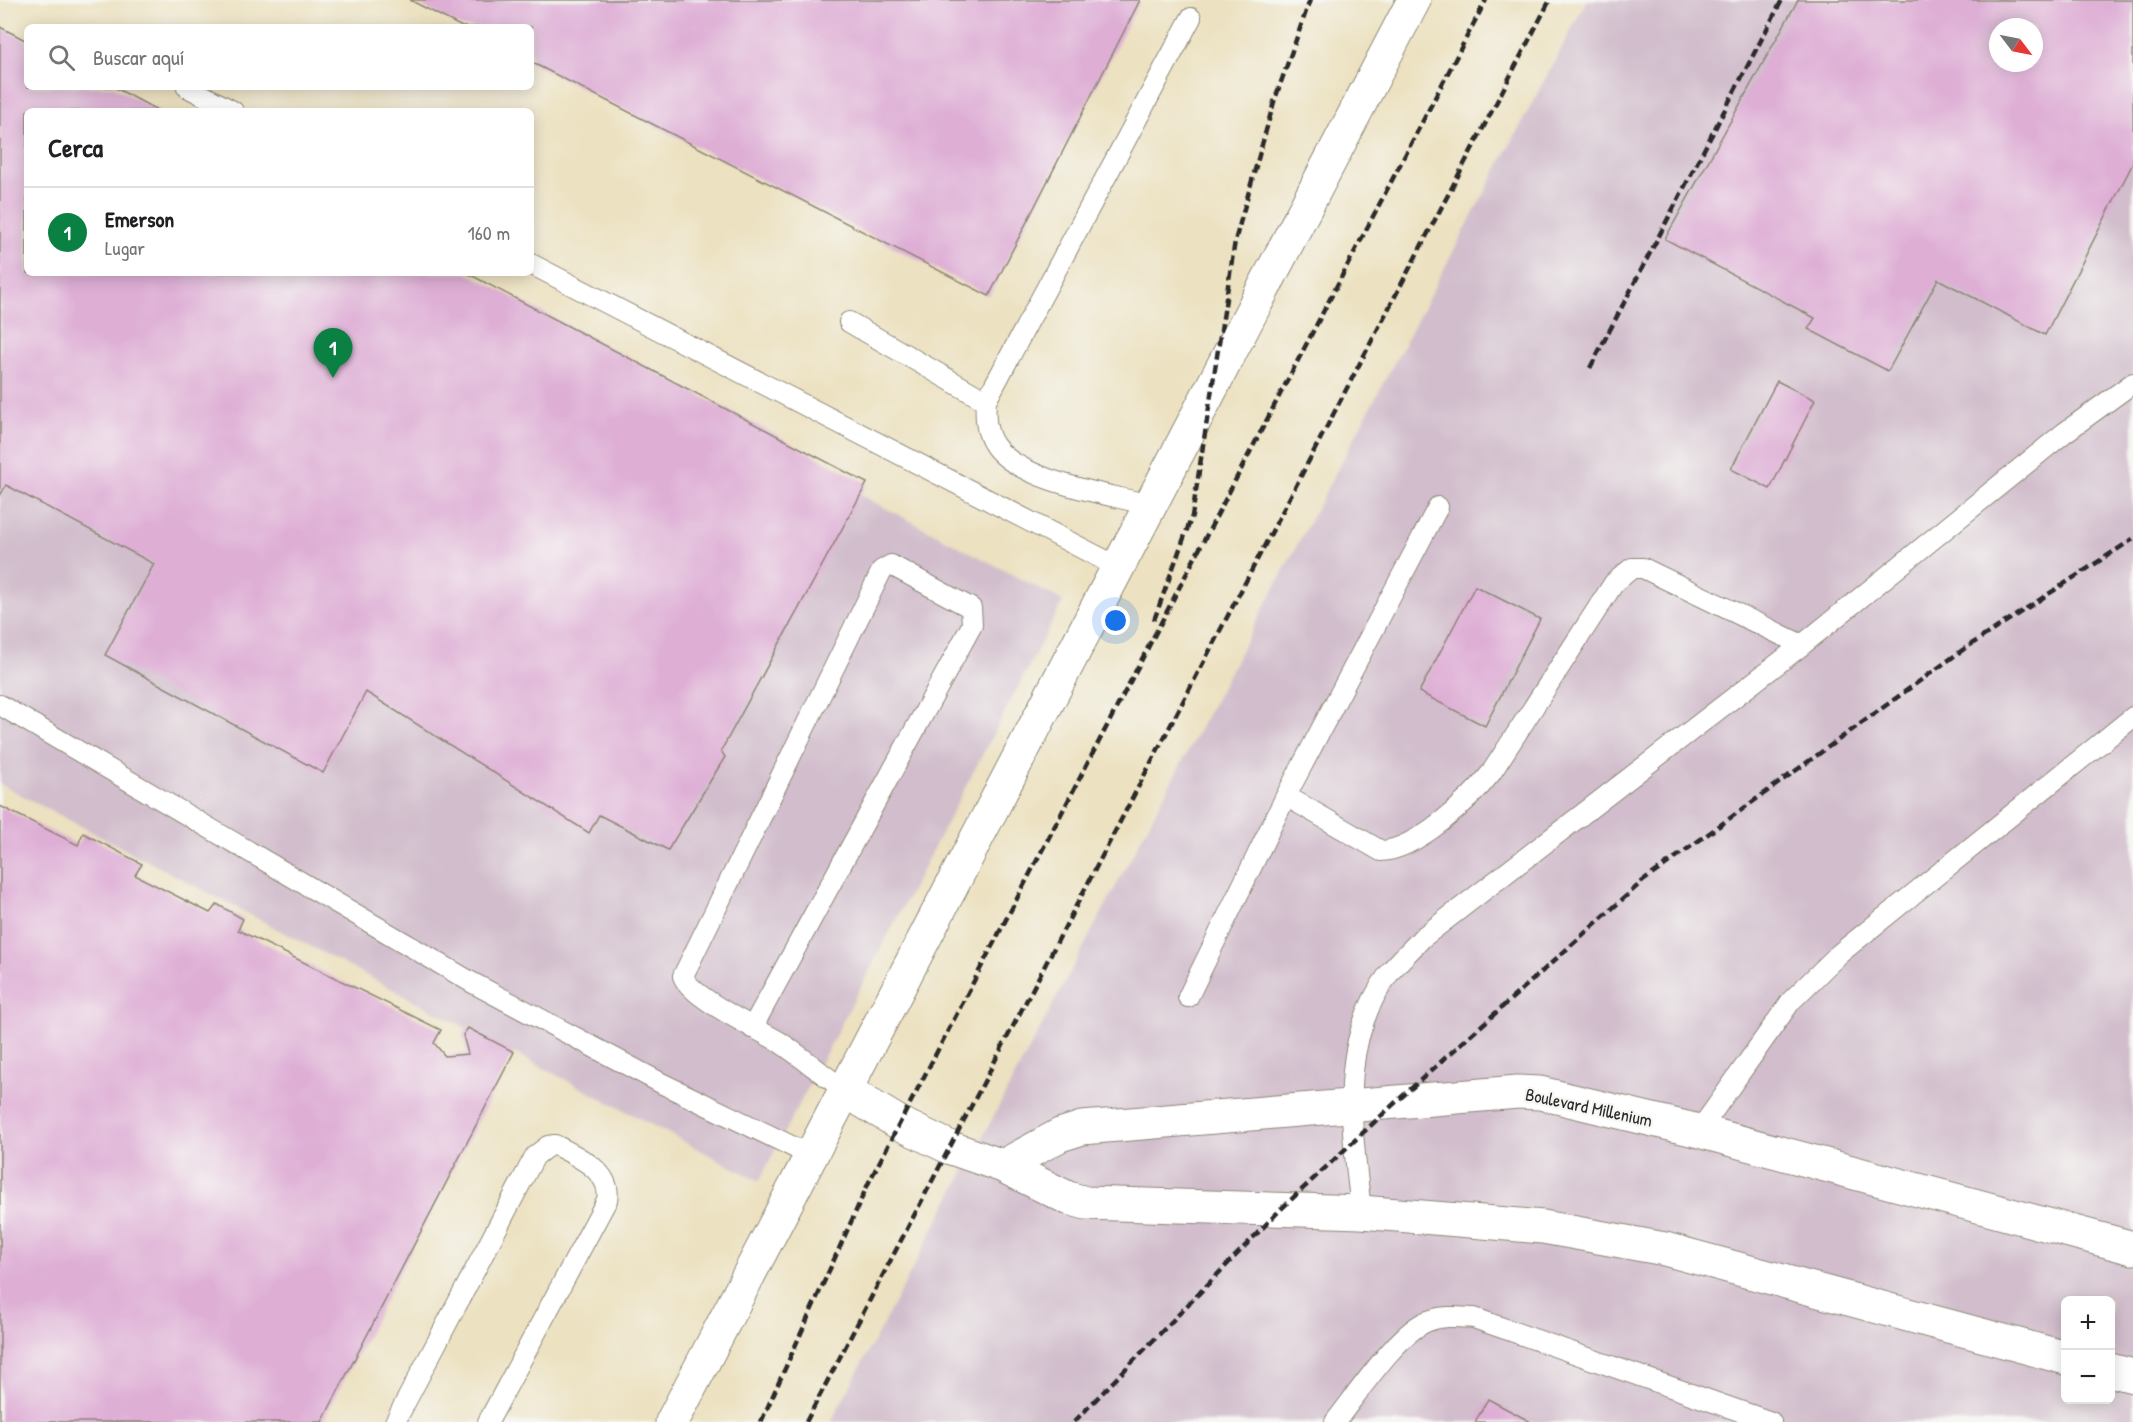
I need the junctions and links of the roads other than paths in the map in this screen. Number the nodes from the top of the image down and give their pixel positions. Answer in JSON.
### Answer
{"nodes":[{"id":1,"x":1414,"y":0,"type":"edge"},
{"id":2,"x":1191,"y":18,"type":"dead end"},
{"id":3,"x":193,"y":90,"type":"edge"},
{"id":4,"x":227,"y":108,"type":"edge"},
{"id":5,"x":534,"y":266,"type":"edge"},
{"id":6,"x":849,"y":322,"type":"dead end"},
{"id":7,"x":2133,"y":383,"type":"edge"},
{"id":8,"x":986,"y":401,"type":"junction"},
{"id":9,"x":1150,"y":505,"type":"junction"},
{"id":10,"x":1438,"y":507,"type":"dead end"},
{"id":11,"x":1118,"y":567,"type":"junction"},
{"id":12,"x":1802,"y":645,"type":"junction"},
{"id":13,"x":0,"y":705,"type":"edge"},
{"id":14,"x":2133,"y":717,"type":"edge"},
{"id":15,"x":1286,"y":796,"type":"junction"},
{"id":16,"x":1188,"y":996,"type":"dead end"},
{"id":17,"x":752,"y":1028,"type":"junction"},
{"id":18,"x":846,"y":1091,"type":"junction"},
{"id":19,"x":1351,"y":1105,"type":"junction"},
{"id":20,"x":1699,"y":1131,"type":"junction"},
{"id":21,"x":812,"y":1156,"type":"junction"},
{"id":22,"x":1003,"y":1166,"type":"junction"},
{"id":23,"x":1361,"y":1212,"type":"junction"},
{"id":24,"x":2133,"y":1248,"type":"edge"},
{"id":25,"x":2061,"y":1357,"type":"edge"},
{"id":26,"x":2115,"y":1371,"type":"edge"},
{"id":27,"x":2133,"y":1376,"type":"edge"},
{"id":28,"x":395,"y":1422,"type":"edge"},
{"id":29,"x":488,"y":1422,"type":"edge"},
{"id":30,"x":672,"y":1422,"type":"edge"},
{"id":31,"x":1335,"y":1422,"type":"edge"},
{"id":32,"x":1771,"y":1422,"type":"edge"}],
"edges":[{"from":1,"to":9,"type":"street"},
{"from":2,"to":8,"type":"lane"},
{"from":3,"to":4,"type":"lane"},
{"from":5,"to":11,"type":"lane"},
{"from":6,"to":8,"type":"lane"},
{"from":7,"to":12,"type":"lane"},
{"from":8,"to":9,"type":"lane"},
{"from":9,"to":11,"type":"street"},
{"from":10,"to":15,"type":"lane"},
{"from":11,"to":18,"type":"street"},
{"from":12,"to":15,"type":"lane"},
{"from":12,"to":19,"type":"lane"},
{"from":13,"to":21,"type":"lane"},
{"from":14,"to":20,"type":"lane"},
{"from":15,"to":16,"type":"lane"},
{"from":17,"to":17,"type":"lane"},
{"from":17,"to":18,"type":"lane"},
{"from":18,"to":21,"type":"street"},
{"from":18,"to":22,"type":"street"},
{"from":19,"to":20,"type":"street","name":"Boulevard Millenium"},
{"from":19,"to":22,"type":"street","name":"Boulevard Millenium"},
{"from":19,"to":23,"type":"lane"},
{"from":20,"to":24,"type":"street","name":"Boulevard Millenium"},
{"from":21,"to":30,"type":"street"},
{"from":22,"to":23,"type":"street"},
{"from":23,"to":25,"type":"street"},
{"from":26,"to":27,"type":"street"},
{"from":28,"to":29,"type":"lane"},
{"from":31,"to":32,"type":"lane"}]}
